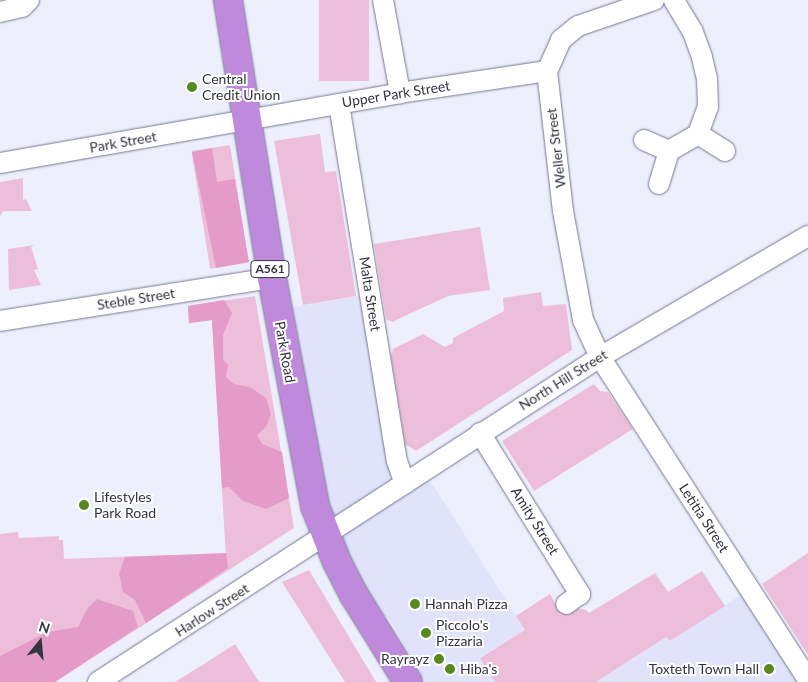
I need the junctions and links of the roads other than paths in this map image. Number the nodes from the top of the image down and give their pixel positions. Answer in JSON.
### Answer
{"nodes":[{"id":1,"x":29,"y":0,"type":"edge"},
{"id":2,"x":228,"y":0,"type":"edge"},
{"id":3,"x":383,"y":0,"type":"edge"},
{"id":4,"x":654,"y":0,"type":"edge"},
{"id":5,"x":674,"y":0,"type":"edge"},
{"id":6,"x":623,"y":4,"type":"edge"},
{"id":7,"x":0,"y":12,"type":"edge"},
{"id":8,"x":547,"y":71,"type":"junction"},
{"id":9,"x":400,"y":92,"type":"junction"},
{"id":10,"x":339,"y":104,"type":"junction"},
{"id":11,"x":245,"y":120,"type":"junction"},
{"id":12,"x":698,"y":134,"type":"junction"},
{"id":13,"x":644,"y":140,"type":"dead end"},
{"id":14,"x":669,"y":151,"type":"junction"},
{"id":15,"x":725,"y":151,"type":"dead end"},
{"id":16,"x":0,"y":163,"type":"edge"},
{"id":17,"x":660,"y":184,"type":"dead end"},
{"id":18,"x":808,"y":236,"type":"edge"},
{"id":19,"x":272,"y":278,"type":"junction"},
{"id":20,"x":0,"y":321,"type":"edge"},
{"id":21,"x":600,"y":357,"type":"junction"},
{"id":22,"x":480,"y":433,"type":"junction"},
{"id":23,"x":405,"y":484,"type":"junction"},
{"id":24,"x":325,"y":536,"type":"junction"},
{"id":25,"x":566,"y":604,"type":"dead end"},
{"id":26,"x":808,"y":680,"type":"edge"},
{"id":27,"x":98,"y":682,"type":"edge"},
{"id":28,"x":408,"y":682,"type":"edge"}],
"edges":[{"from":1,"to":7,"type":"street"},
{"from":2,"to":11,"type":"highway","name":"Park Road","number":"A561"},
{"from":3,"to":9,"type":"street"},
{"from":4,"to":6,"type":"street"},
{"from":5,"to":12,"type":"street"},
{"from":6,"to":8,"type":"street"},
{"from":8,"to":9,"type":"street","name":"Upper Park Street"},
{"from":8,"to":21,"type":"street","name":"Weller Street"},
{"from":9,"to":10,"type":"street","name":"Upper Park Street"},
{"from":10,"to":11,"type":"street","name":"Upper Park Street"},
{"from":10,"to":23,"type":"street","name":"Malta Street"},
{"from":11,"to":16,"type":"street","name":"Park Street"},
{"from":11,"to":19,"type":"highway","name":"Park Road","number":"A561"},
{"from":12,"to":14,"type":"street"},
{"from":12,"to":15,"type":"street"},
{"from":13,"to":14,"type":"street"},
{"from":14,"to":17,"type":"street"},
{"from":18,"to":21,"type":"street","name":"North Hill Street"},
{"from":19,"to":20,"type":"street","name":"Steble Street"},
{"from":19,"to":24,"type":"highway","name":"Park Road","number":"A561"},
{"from":21,"to":22,"type":"street","name":"North Hill Street"},
{"from":21,"to":26,"type":"street","name":"Letitia Street"},
{"from":22,"to":23,"type":"street","name":"North Hill Street"},
{"from":22,"to":25,"type":"street","name":"Amity Street"},
{"from":23,"to":24,"type":"street","name":"North Hill Street"},
{"from":24,"to":27,"type":"street","name":"Harlow Street"},
{"from":24,"to":28,"type":"highway","name":"Park Road","number":"A561"}]}
